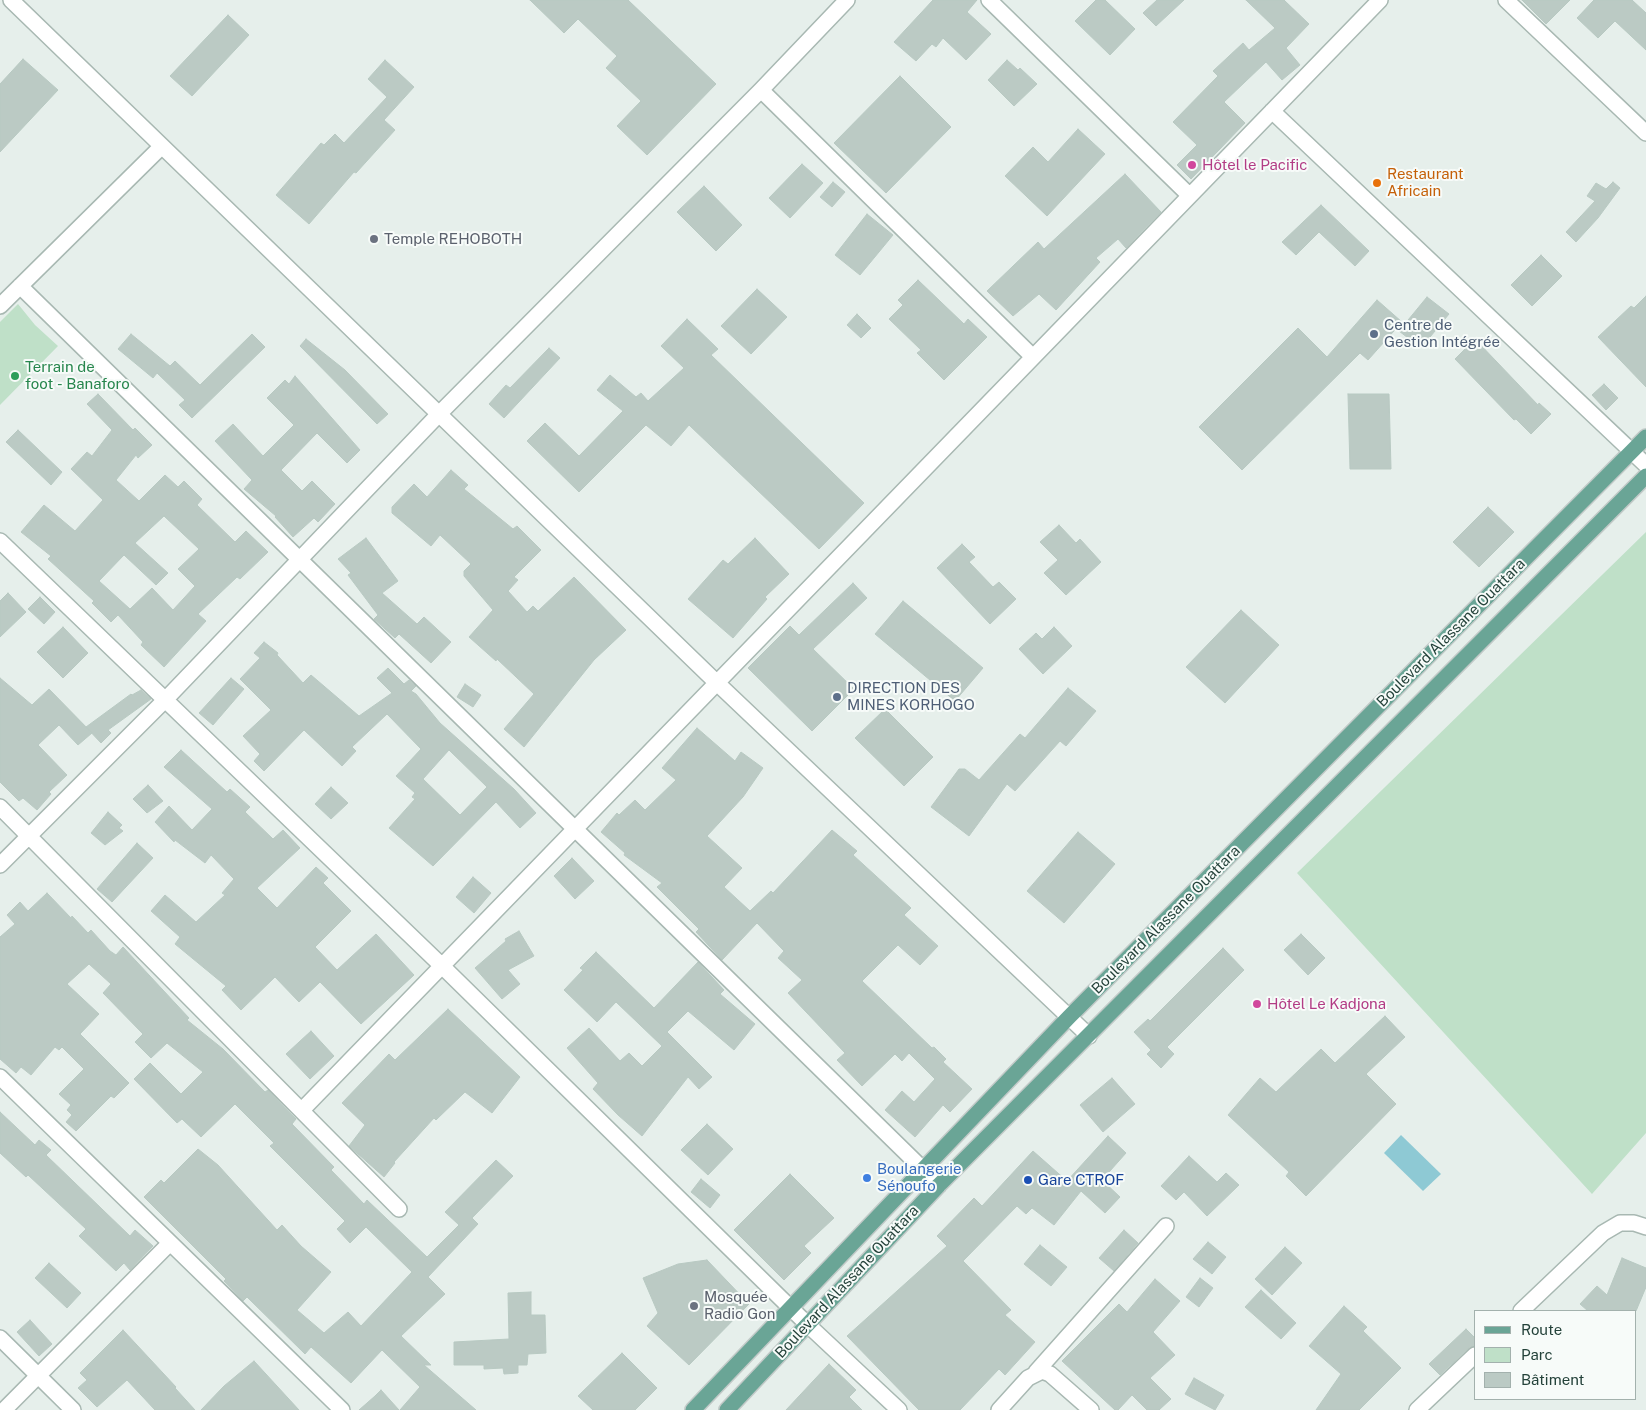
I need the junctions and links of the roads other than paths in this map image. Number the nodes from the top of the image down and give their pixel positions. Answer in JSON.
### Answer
{"nodes":[{"id":1,"x":11,"y":0,"type":"edge"},
{"id":2,"x":847,"y":0,"type":"edge"},
{"id":3,"x":990,"y":0,"type":"edge"},
{"id":4,"x":1380,"y":0,"type":"edge"},
{"id":5,"x":1506,"y":0,"type":"edge"},
{"id":6,"x":761,"y":90,"type":"junction"},
{"id":7,"x":1272,"y":111,"type":"junction"},
{"id":8,"x":1646,"y":133,"type":"edge"},
{"id":9,"x":161,"y":146,"type":"junction"},
{"id":10,"x":1189,"y":195,"type":"junction"},
{"id":11,"x":20,"y":286,"type":"junction"},
{"id":12,"x":0,"y":306,"type":"edge"},
{"id":13,"x":1032,"y":356,"type":"junction"},
{"id":14,"x":439,"y":414,"type":"junction"},
{"id":15,"x":1646,"y":437,"type":"edge"},
{"id":16,"x":1632,"y":451,"type":"junction"},
{"id":17,"x":1646,"y":465,"type":"edge"},
{"id":18,"x":1646,"y":476,"type":"edge"},
{"id":19,"x":0,"y":541,"type":"edge"},
{"id":20,"x":299,"y":560,"type":"junction"},
{"id":21,"x":716,"y":682,"type":"junction"},
{"id":22,"x":165,"y":700,"type":"junction"},
{"id":23,"x":1345,"y":740,"type":"junction"},
{"id":24,"x":1365,"y":758,"type":"junction"},
{"id":25,"x":0,"y":807,"type":"edge"},
{"id":26,"x":575,"y":827,"type":"junction"},
{"id":27,"x":29,"y":835,"type":"junction"},
{"id":28,"x":0,"y":865,"type":"edge"},
{"id":29,"x":441,"y":965,"type":"junction"},
{"id":30,"x":1069,"y":1017,"type":"junction"},
{"id":31,"x":1089,"y":1036,"type":"junction"},
{"id":32,"x":0,"y":1077,"type":"edge"},
{"id":33,"x":303,"y":1109,"type":"junction"},
{"id":34,"x":922,"y":1168,"type":"junction"},
{"id":35,"x":939,"y":1185,"type":"junction"},
{"id":36,"x":399,"y":1208,"type":"dead end"},
{"id":37,"x":1166,"y":1226,"type":"dead end"},
{"id":38,"x":1646,"y":1226,"type":"edge"},
{"id":39,"x":170,"y":1243,"type":"junction"},
{"id":40,"x":790,"y":1308,"type":"junction"},
{"id":41,"x":1522,"y":1310,"type":"edge"},
{"id":42,"x":806,"y":1324,"type":"junction"},
{"id":43,"x":0,"y":1338,"type":"edge"},
{"id":44,"x":1474,"y":1356,"type":"edge"},
{"id":45,"x":1036,"y":1372,"type":"junction"},
{"id":46,"x":38,"y":1374,"type":"junction"},
{"id":47,"x":4,"y":1410,"type":"edge"},
{"id":48,"x":73,"y":1410,"type":"edge"},
{"id":49,"x":342,"y":1410,"type":"edge"},
{"id":50,"x":693,"y":1410,"type":"edge"},
{"id":51,"x":727,"y":1410,"type":"edge"},
{"id":52,"x":899,"y":1410,"type":"edge"},
{"id":53,"x":999,"y":1410,"type":"edge"},
{"id":54,"x":1091,"y":1410,"type":"edge"},
{"id":55,"x":1417,"y":1410,"type":"edge"}],
"edges":[{"from":1,"to":9,"type":"street"},
{"from":2,"to":6,"type":"street"},
{"from":3,"to":10,"type":"street"},
{"from":4,"to":7,"type":"street"},
{"from":5,"to":8,"type":"street"},
{"from":6,"to":13,"type":"street"},
{"from":6,"to":14,"type":"street"},
{"from":7,"to":10,"type":"street"},
{"from":7,"to":16,"type":"street"},
{"from":9,"to":11,"type":"street"},
{"from":9,"to":14,"type":"street"},
{"from":10,"to":13,"type":"street"},
{"from":11,"to":12,"type":"street"},
{"from":11,"to":20,"type":"street"},
{"from":13,"to":21,"type":"street"},
{"from":14,"to":20,"type":"street"},
{"from":14,"to":21,"type":"street"},
{"from":15,"to":16,"type":"main road","name":"Boulevard Alassane Ouattara"},
{"from":16,"to":17,"type":"street"},
{"from":16,"to":23,"type":"main road","name":"Boulevard Alassane Ouattara"},
{"from":18,"to":24,"type":"main road","name":"Boulevard Alassane Ouattara"},
{"from":19,"to":22,"type":"street"},
{"from":20,"to":22,"type":"street"},
{"from":20,"to":26,"type":"street"},
{"from":21,"to":26,"type":"street"},
{"from":21,"to":30,"type":"street"},
{"from":22,"to":27,"type":"street"},
{"from":22,"to":29,"type":"street"},
{"from":23,"to":24,"type":"main road"},
{"from":23,"to":30,"type":"main road","name":"Boulevard Alassane Ouattara"},
{"from":24,"to":31,"type":"main road","name":"Boulevard Alassane Ouattara"},
{"from":25,"to":27,"type":"street"},
{"from":26,"to":29,"type":"street"},
{"from":26,"to":34,"type":"street"},
{"from":27,"to":28,"type":"street"},
{"from":27,"to":33,"type":"street"},
{"from":29,"to":33,"type":"street"},
{"from":29,"to":40,"type":"street"},
{"from":30,"to":31,"type":"street"},
{"from":30,"to":34,"type":"main road","name":"Boulevard Alassane Ouattara"},
{"from":31,"to":35,"type":"main road","name":"Boulevard Alassane Ouattara"},
{"from":32,"to":39,"type":"street"},
{"from":33,"to":36,"type":"street"},
{"from":34,"to":35,"type":"street"},
{"from":34,"to":40,"type":"main road","name":"Boulevard Alassane Ouattara"},
{"from":35,"to":42,"type":"main road","name":"Boulevard Alassane Ouattara"},
{"from":37,"to":45,"type":"street"},
{"from":38,"to":41,"type":"street"},
{"from":39,"to":46,"type":"street"},
{"from":39,"to":49,"type":"street"},
{"from":40,"to":42,"type":"street"},
{"from":40,"to":50,"type":"main road","name":"Boulevard Alassane Ouattara"},
{"from":42,"to":51,"type":"main road","name":"Boulevard Alassane Ouattara"},
{"from":42,"to":52,"type":"street"},
{"from":43,"to":46,"type":"street"},
{"from":44,"to":55,"type":"street"},
{"from":45,"to":53,"type":"street"},
{"from":45,"to":54,"type":"street"},
{"from":46,"to":47,"type":"street"},
{"from":46,"to":48,"type":"street"}]}
